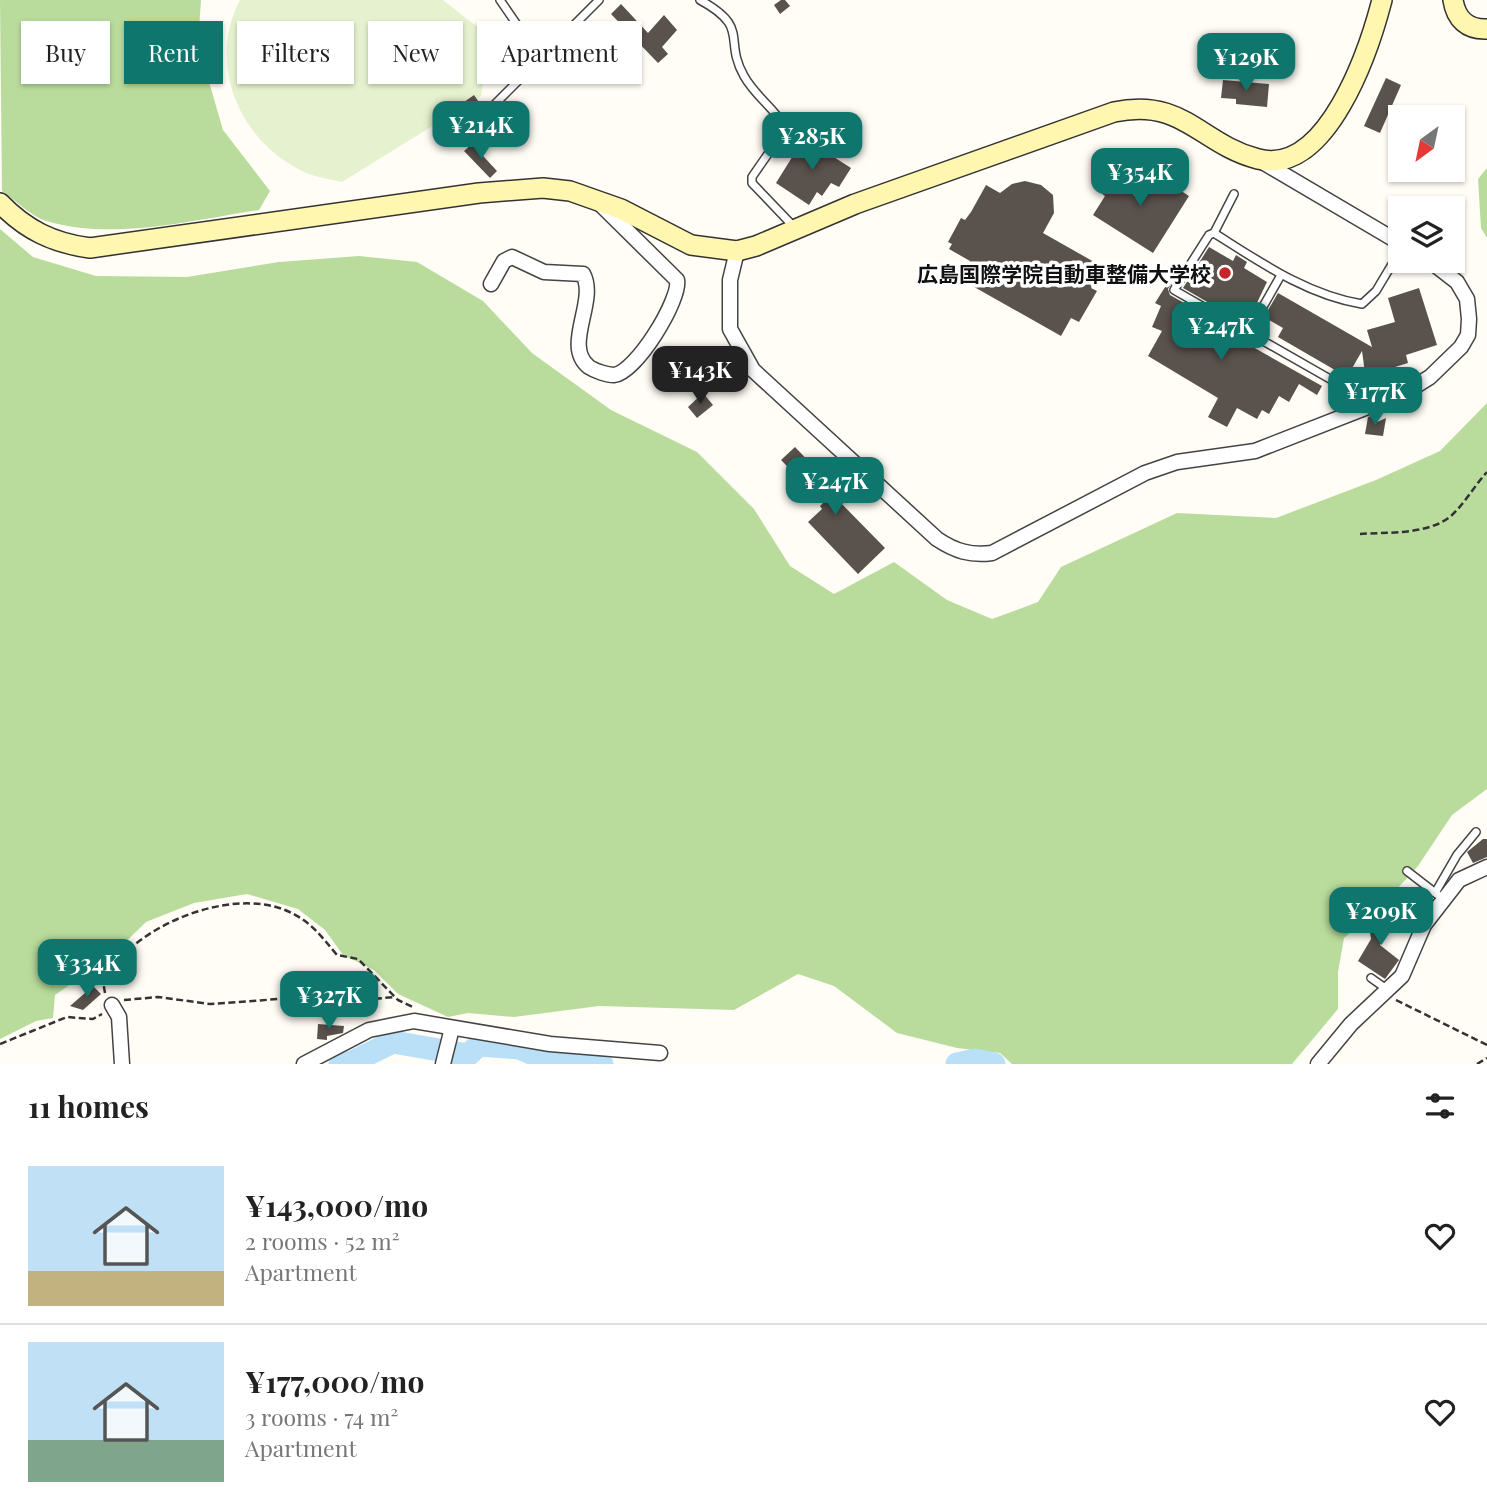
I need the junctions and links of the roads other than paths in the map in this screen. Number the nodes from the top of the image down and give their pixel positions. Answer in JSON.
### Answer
{"nodes":[{"id":1,"x":500,"y":0,"type":"edge"},
{"id":2,"x":599,"y":0,"type":"edge"},
{"id":3,"x":699,"y":0,"type":"edge"},
{"id":4,"x":1382,"y":0,"type":"edge"},
{"id":5,"x":1453,"y":0,"type":"edge"},
{"id":6,"x":514,"y":21,"type":"edge"},
{"id":7,"x":578,"y":21,"type":"edge"},
{"id":8,"x":1487,"y":29,"type":"edge"},
{"id":9,"x":514,"y":84,"type":"edge"},
{"id":10,"x":468,"y":130,"type":"dead end"},
{"id":11,"x":1258,"y":159,"type":"junction"},
{"id":12,"x":1234,"y":194,"type":"dead end"},
{"id":13,"x":593,"y":197,"type":"junction"},
{"id":14,"x":0,"y":203,"type":"edge"},
{"id":15,"x":795,"y":229,"type":"junction"},
{"id":16,"x":1214,"y":233,"type":"junction"},
{"id":17,"x":1388,"y":236,"type":"edge"},
{"id":18,"x":737,"y":251,"type":"junction"},
{"id":19,"x":1388,"y":271,"type":"edge"},
{"id":20,"x":1445,"y":273,"type":"edge"},
{"id":21,"x":1281,"y":275,"type":"junction"},
{"id":22,"x":491,"y":284,"type":"dead end"},
{"id":23,"x":1248,"y":333,"type":"junction"},
{"id":24,"x":1337,"y":383,"type":"dead end"},
{"id":25,"x":1476,"y":832,"type":"dead end"},
{"id":26,"x":1487,"y":867,"type":"edge"},
{"id":27,"x":1407,"y":871,"type":"dead end"},
{"id":28,"x":1439,"y":896,"type":"junction"},
{"id":29,"x":1371,"y":978,"type":"dead end"},
{"id":30,"x":1386,"y":993,"type":"junction"},
{"id":31,"x":112,"y":1005,"type":"road end"},
{"id":32,"x":452,"y":1028,"type":"dead end"},
{"id":33,"x":660,"y":1054,"type":"dead end"},
{"id":34,"x":443,"y":1063,"type":"edge"},
{"id":35,"x":122,"y":1064,"type":"edge"},
{"id":36,"x":304,"y":1064,"type":"edge"},
{"id":37,"x":1318,"y":1064,"type":"edge"}],
"edges":[{"from":1,"to":6,"type":"lane"},
{"from":2,"to":7,"type":"lane"},
{"from":3,"to":15,"type":"lane"},
{"from":4,"to":11,"type":"street"},
{"from":5,"to":8,"type":"street"},
{"from":9,"to":10,"type":"lane"},
{"from":11,"to":15,"type":"street"},
{"from":11,"to":17,"type":"street"},
{"from":12,"to":16,"type":"lane"},
{"from":13,"to":14,"type":"street"},
{"from":13,"to":18,"type":"street"},
{"from":13,"to":22,"type":"street"},
{"from":15,"to":18,"type":"street"},
{"from":16,"to":21,"type":"lane"},
{"from":16,"to":23,"type":"lane"},
{"from":18,"to":20,"type":"street"},
{"from":19,"to":21,"type":"lane"},
{"from":21,"to":23,"type":"lane"},
{"from":23,"to":24,"type":"lane"},
{"from":25,"to":28,"type":"lane"},
{"from":26,"to":28,"type":"street"},
{"from":27,"to":28,"type":"lane"},
{"from":28,"to":30,"type":"street"},
{"from":29,"to":30,"type":"lane"},
{"from":30,"to":37,"type":"street"},
{"from":31,"to":35,"type":"street"},
{"from":32,"to":34,"type":"street"},
{"from":33,"to":36,"type":"street"}]}
